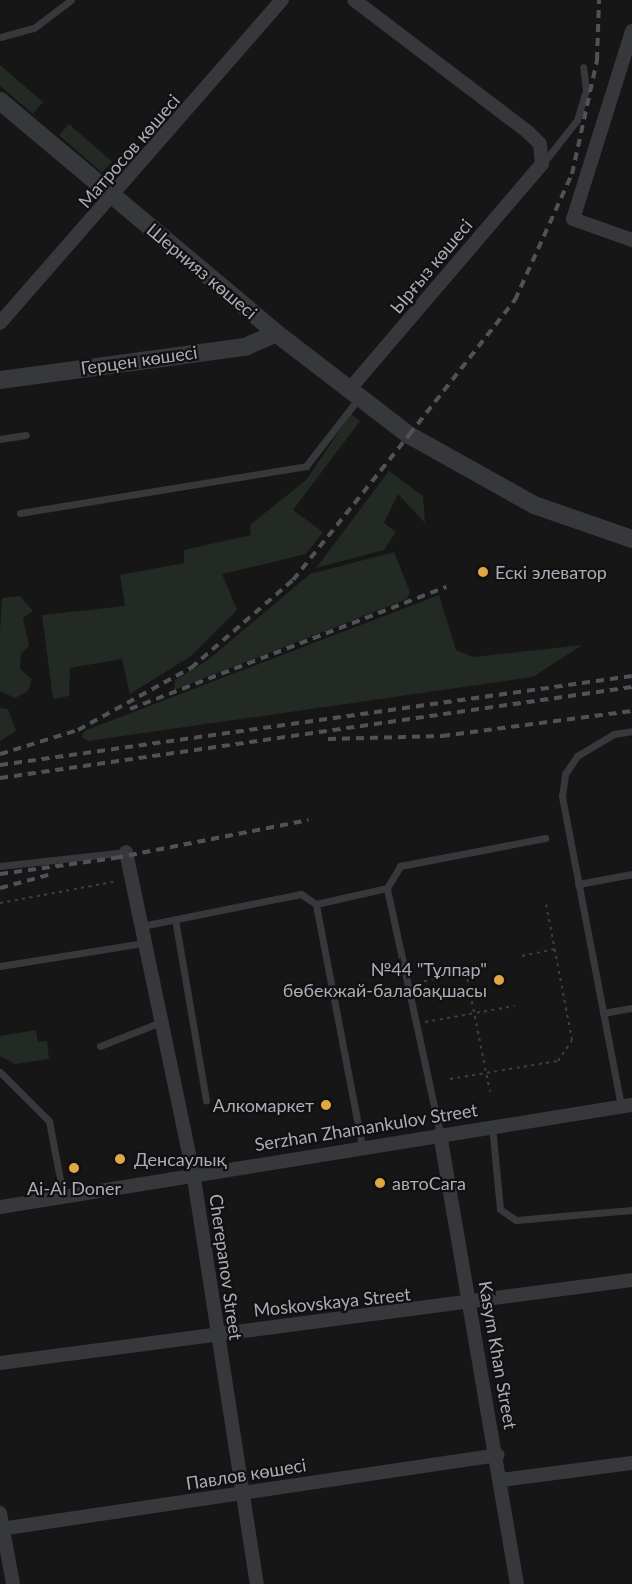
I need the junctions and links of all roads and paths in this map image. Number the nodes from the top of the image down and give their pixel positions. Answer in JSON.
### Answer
{"nodes":[{"id":1,"x":71,"y":0,"type":"edge"},
{"id":2,"x":282,"y":0,"type":"edge"},
{"id":3,"x":354,"y":0,"type":"edge"},
{"id":4,"x":632,"y":31,"type":"edge"},
{"id":5,"x":0,"y":37,"type":"edge"},
{"id":6,"x":583,"y":68,"type":"dead end"},
{"id":7,"x":0,"y":101,"type":"edge"},
{"id":8,"x":542,"y":164,"type":"junction"},
{"id":9,"x":114,"y":197,"type":"junction"},
{"id":10,"x":632,"y":240,"type":"edge"},
{"id":11,"x":0,"y":323,"type":"edge"},
{"id":12,"x":276,"y":333,"type":"junction"},
{"id":13,"x":0,"y":380,"type":"edge"},
{"id":14,"x":353,"y":395,"type":"junction"},
{"id":15,"x":26,"y":435,"type":"dead end"},
{"id":16,"x":0,"y":439,"type":"edge"},
{"id":17,"x":20,"y":513,"type":"dead end"},
{"id":18,"x":632,"y":539,"type":"edge"},
{"id":19,"x":632,"y":731,"type":"edge"},
{"id":20,"x":545,"y":838,"type":"dead end"},
{"id":21,"x":126,"y":852,"type":"joint"},
{"id":22,"x":0,"y":866,"type":"edge"},
{"id":23,"x":632,"y":874,"type":"edge"},
{"id":24,"x":131,"y":879,"type":"junction"},
{"id":25,"x":578,"y":884,"type":"junction"},
{"id":26,"x":387,"y":888,"type":"junction"},
{"id":27,"x":0,"y":903,"type":"edge"},
{"id":28,"x":316,"y":904,"type":"junction"},
{"id":29,"x":546,"y":904,"type":"dead end"},
{"id":30,"x":175,"y":919,"type":"junction"},
{"id":31,"x":141,"y":926,"type":"junction"},
{"id":32,"x":144,"y":943,"type":"junction"},
{"id":33,"x":554,"y":949,"type":"junction"},
{"id":34,"x":522,"y":956,"type":"dead end"},
{"id":35,"x":0,"y":966,"type":"edge"},
{"id":36,"x":488,"y":966,"type":"dead end"},
{"id":37,"x":415,"y":972,"type":"dead end"},
{"id":38,"x":466,"y":972,"type":"junction"},
{"id":39,"x":417,"y":983,"type":"junction"},
{"id":40,"x":419,"y":993,"type":"dead end"},
{"id":41,"x":515,"y":1006,"type":"dead end"},
{"id":42,"x":632,"y":1008,"type":"edge"},
{"id":43,"x":603,"y":1012,"type":"junction"},
{"id":44,"x":423,"y":1013,"type":"dead end"},
{"id":45,"x":474,"y":1013,"type":"junction"},
{"id":46,"x":161,"y":1022,"type":"junction"},
{"id":47,"x":100,"y":1046,"type":"dead end"},
{"id":48,"x":0,"y":1072,"type":"edge"},
{"id":49,"x":486,"y":1073,"type":"junction"},
{"id":50,"x":450,"y":1079,"type":"dead end"},
{"id":51,"x":490,"y":1092,"type":"dead end"},
{"id":52,"x":206,"y":1100,"type":"dead end"},
{"id":53,"x":626,"y":1106,"type":"edge"},
{"id":54,"x":492,"y":1126,"type":"junction"},
{"id":55,"x":440,"y":1134,"type":"junction"},
{"id":56,"x":362,"y":1146,"type":"junction"},
{"id":57,"x":193,"y":1172,"type":"junction"},
{"id":58,"x":63,"y":1195,"type":"junction"},
{"id":59,"x":0,"y":1206,"type":"edge"},
{"id":60,"x":632,"y":1210,"type":"edge"},
{"id":61,"x":632,"y":1280,"type":"edge"},
{"id":62,"x":470,"y":1305,"type":"junction"},
{"id":63,"x":217,"y":1333,"type":"junction"},
{"id":64,"x":0,"y":1363,"type":"edge"},
{"id":65,"x":498,"y":1455,"type":"junction"},
{"id":66,"x":632,"y":1463,"type":"edge"},
{"id":67,"x":501,"y":1480,"type":"junction"},
{"id":68,"x":243,"y":1492,"type":"junction"},
{"id":69,"x":0,"y":1513,"type":"edge"},
{"id":70,"x":2,"y":1529,"type":"edge"},
{"id":71,"x":13,"y":1584,"type":"edge"},
{"id":72,"x":257,"y":1584,"type":"edge"},
{"id":73,"x":517,"y":1584,"type":"edge"}],
"edges":[{"from":1,"to":5,"type":"lane"},
{"from":2,"to":9,"type":"street","name":"Матросов көшесі"},
{"from":3,"to":8,"type":"street"},
{"from":4,"to":10,"type":"street"},
{"from":6,"to":8,"type":"lane"},
{"from":7,"to":9,"type":"street","name":"Шернияз көшесі"},
{"from":8,"to":14,"type":"street","name":"Ырғыз көшесі"},
{"from":9,"to":11,"type":"street","name":"Матросов көшесі"},
{"from":9,"to":12,"type":"street","name":"Шернияз көшесі"},
{"from":12,"to":13,"type":"street","name":"Герцен көшесі"},
{"from":12,"to":14,"type":"street","name":"Шернияз көшесі"},
{"from":14,"to":17,"type":"lane"},
{"from":14,"to":18,"type":"street","name":"Шернияз көшесі"},
{"from":15,"to":16,"type":"lane"},
{"from":19,"to":25,"type":"lane"},
{"from":20,"to":26,"type":"lane"},
{"from":21,"to":22,"type":"lane"},
{"from":21,"to":24,"type":"street","name":"Cherepanov Street"},
{"from":23,"to":25,"type":"lane"},
{"from":24,"to":27,"type":"path"},
{"from":24,"to":31,"type":"street","name":"Cherepanov Street"},
{"from":25,"to":43,"type":"lane"},
{"from":26,"to":28,"type":"lane"},
{"from":26,"to":55,"type":"lane"},
{"from":28,"to":30,"type":"lane"},
{"from":28,"to":56,"type":"lane"},
{"from":29,"to":33,"type":"path"},
{"from":30,"to":31,"type":"lane"},
{"from":30,"to":52,"type":"lane"},
{"from":31,"to":32,"type":"street","name":"Cherepanov Street"},
{"from":32,"to":35,"type":"lane"},
{"from":32,"to":46,"type":"street","name":"Cherepanov Street"},
{"from":33,"to":34,"type":"path"},
{"from":33,"to":49,"type":"path"},
{"from":36,"to":38,"type":"path"},
{"from":37,"to":39,"type":"path"},
{"from":38,"to":39,"type":"path"},
{"from":38,"to":45,"type":"path"},
{"from":39,"to":40,"type":"path"},
{"from":41,"to":45,"type":"path"},
{"from":42,"to":43,"type":"lane"},
{"from":43,"to":53,"type":"lane"},
{"from":44,"to":45,"type":"path"},
{"from":45,"to":49,"type":"path"},
{"from":46,"to":47,"type":"lane"},
{"from":46,"to":57,"type":"street","name":"Cherepanov Street"},
{"from":48,"to":58,"type":"lane"},
{"from":49,"to":50,"type":"path"},
{"from":49,"to":51,"type":"path"},
{"from":53,"to":54,"type":"street","name":"Serzhan Zhamankulov Street"},
{"from":54,"to":55,"type":"street","name":"Serzhan Zhamankulov Street"},
{"from":54,"to":60,"type":"lane"},
{"from":55,"to":56,"type":"street","name":"Serzhan Zhamankulov Street"},
{"from":55,"to":62,"type":"street","name":"Kasym Khan Street"},
{"from":56,"to":57,"type":"street","name":"Serzhan Zhamankulov Street"},
{"from":57,"to":58,"type":"street","name":"Serzhan Zhamankulov Street"},
{"from":57,"to":63,"type":"street","name":"Cherepanov Street"},
{"from":58,"to":59,"type":"street","name":"Serzhan Zhamankulov Street"},
{"from":61,"to":62,"type":"street","name":"Moskovskaya Street"},
{"from":62,"to":63,"type":"street","name":"Moskovskaya Street"},
{"from":62,"to":65,"type":"street","name":"Kasym Khan Street"},
{"from":63,"to":64,"type":"street","name":"Moskovskaya Street"},
{"from":63,"to":68,"type":"street","name":"Cherepanov Street"},
{"from":65,"to":67,"type":"street","name":"Kasym Khan Street"},
{"from":65,"to":68,"type":"street","name":"Павлов көшесі"},
{"from":66,"to":67,"type":"street"},
{"from":67,"to":73,"type":"street","name":"Kasym Khan Street"},
{"from":68,"to":70,"type":"street","name":"Павлов көшесі"},
{"from":68,"to":72,"type":"street","name":"Cherepanov Street"},
{"from":69,"to":70,"type":"street"},
{"from":70,"to":71,"type":"street"}]}
